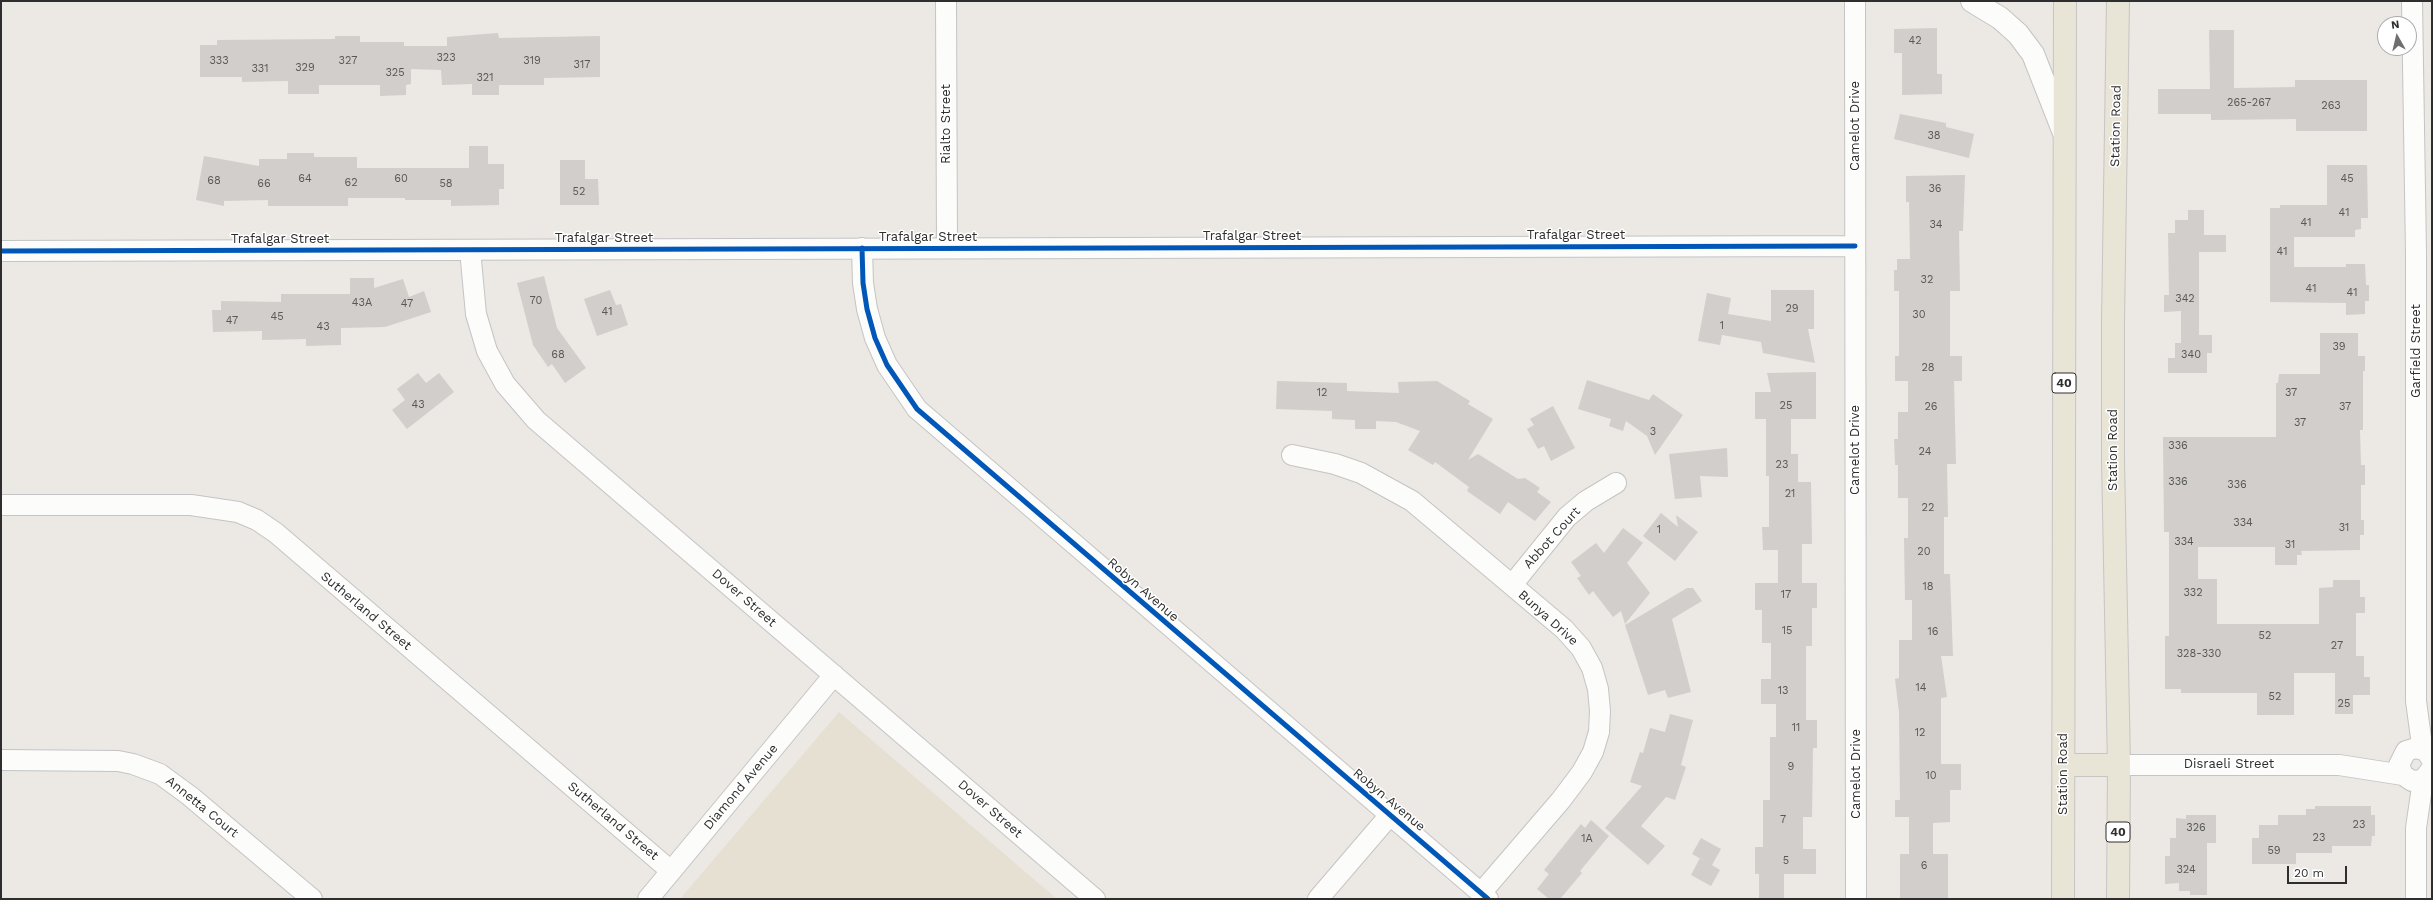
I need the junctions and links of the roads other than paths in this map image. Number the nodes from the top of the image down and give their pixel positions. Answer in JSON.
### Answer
{"nodes":[{"id":1,"x":946,"y":1,"type":"edge"},
{"id":2,"x":1855,"y":1,"type":"edge"},
{"id":3,"x":1972,"y":1,"type":"edge"},
{"id":4,"x":2065,"y":1,"type":"edge"},
{"id":5,"x":2118,"y":1,"type":"edge"},
{"id":6,"x":2412,"y":1,"type":"edge"},
{"id":7,"x":2065,"y":134,"type":"junction"},
{"id":8,"x":1855,"y":246,"type":"junction"},
{"id":9,"x":862,"y":248,"type":"junction"},
{"id":10,"x":946,"y":248,"type":"junction"},
{"id":11,"x":470,"y":250,"type":"junction"},
{"id":12,"x":1,"y":251,"type":"edge"},
{"id":13,"x":1292,"y":455,"type":"dead end"},
{"id":14,"x":1616,"y":483,"type":"dead end"},
{"id":15,"x":1,"y":505,"type":"edge"},
{"id":16,"x":1512,"y":585,"type":"junction"},
{"id":17,"x":834,"y":676,"type":"junction"},
{"id":18,"x":2416,"y":701,"type":"junction"},
{"id":19,"x":2404,"y":753,"type":"junction"},
{"id":20,"x":1,"y":760,"type":"edge"},
{"id":21,"x":2063,"y":765,"type":"junction"},
{"id":22,"x":2119,"y":765,"type":"junction"},
{"id":23,"x":2339,"y":765,"type":"junction"},
{"id":24,"x":2424,"y":768,"type":"edge"},
{"id":25,"x":1390,"y":815,"type":"junction"},
{"id":26,"x":671,"y":871,"type":"junction"},
{"id":27,"x":1485,"y":896,"type":"edge"},
{"id":28,"x":312,"y":899,"type":"edge"},
{"id":29,"x":648,"y":899,"type":"edge"},
{"id":30,"x":1095,"y":899,"type":"edge"},
{"id":31,"x":1318,"y":899,"type":"edge"},
{"id":32,"x":1856,"y":899,"type":"edge"},
{"id":33,"x":2063,"y":899,"type":"edge"},
{"id":34,"x":2118,"y":899,"type":"edge"},
{"id":35,"x":2416,"y":899,"type":"edge"}],
"edges":[{"from":1,"to":10,"type":"street","name":"Rialto Street"},
{"from":2,"to":8,"type":"street","name":"Camelot Drive"},
{"from":3,"to":7,"type":"street"},
{"from":4,"to":7,"type":"main road","name":"Station Road","number":"40"},
{"from":5,"to":22,"type":"main road","name":"Station Road","number":"40"},
{"from":6,"to":18,"type":"street","name":"Garfield Street"},
{"from":7,"to":21,"type":"main road","name":"Station Road","number":"40"},
{"from":8,"to":10,"type":"street","name":"Trafalgar Street"},
{"from":8,"to":32,"type":"street","name":"Camelot Drive"},
{"from":9,"to":10,"type":"street","name":"Trafalgar Street"},
{"from":9,"to":11,"type":"street","name":"Trafalgar Street"},
{"from":9,"to":25,"type":"street","name":"Robyn Avenue"},
{"from":11,"to":12,"type":"street","name":"Trafalgar Street"},
{"from":11,"to":17,"type":"street","name":"Dover Street"},
{"from":13,"to":16,"type":"street","name":"Bunya Drive"},
{"from":14,"to":16,"type":"street","name":"Abbot Court"},
{"from":15,"to":26,"type":"street","name":"Sutherland Street"},
{"from":16,"to":27,"type":"street","name":"Bunya Drive"},
{"from":17,"to":26,"type":"street","name":"Diamond Avenue"},
{"from":17,"to":30,"type":"street","name":"Dover Street"},
{"from":18,"to":19,"type":"street","name":"Garfield Street"},
{"from":18,"to":24,"type":"street","name":"Garfield Street"},
{"from":19,"to":23,"type":"street","name":"Disraeli Street"},
{"from":19,"to":24,"type":"street","name":"Garfield Street"},
{"from":20,"to":28,"type":"street","name":"Annetta Court"},
{"from":21,"to":22,"type":"main road"},
{"from":21,"to":33,"type":"main road","name":"Station Road","number":"40"},
{"from":22,"to":23,"type":"street","name":"Disraeli Street"},
{"from":22,"to":34,"type":"main road","name":"Station Road","number":"40"},
{"from":23,"to":24,"type":"street","name":"Disraeli Street"},
{"from":24,"to":35,"type":"street","name":"Garfield Street"},
{"from":25,"to":27,"type":"street","name":"Robyn Avenue"},
{"from":25,"to":31,"type":"street"},
{"from":26,"to":29,"type":"street","name":"Diamond Avenue"}]}
